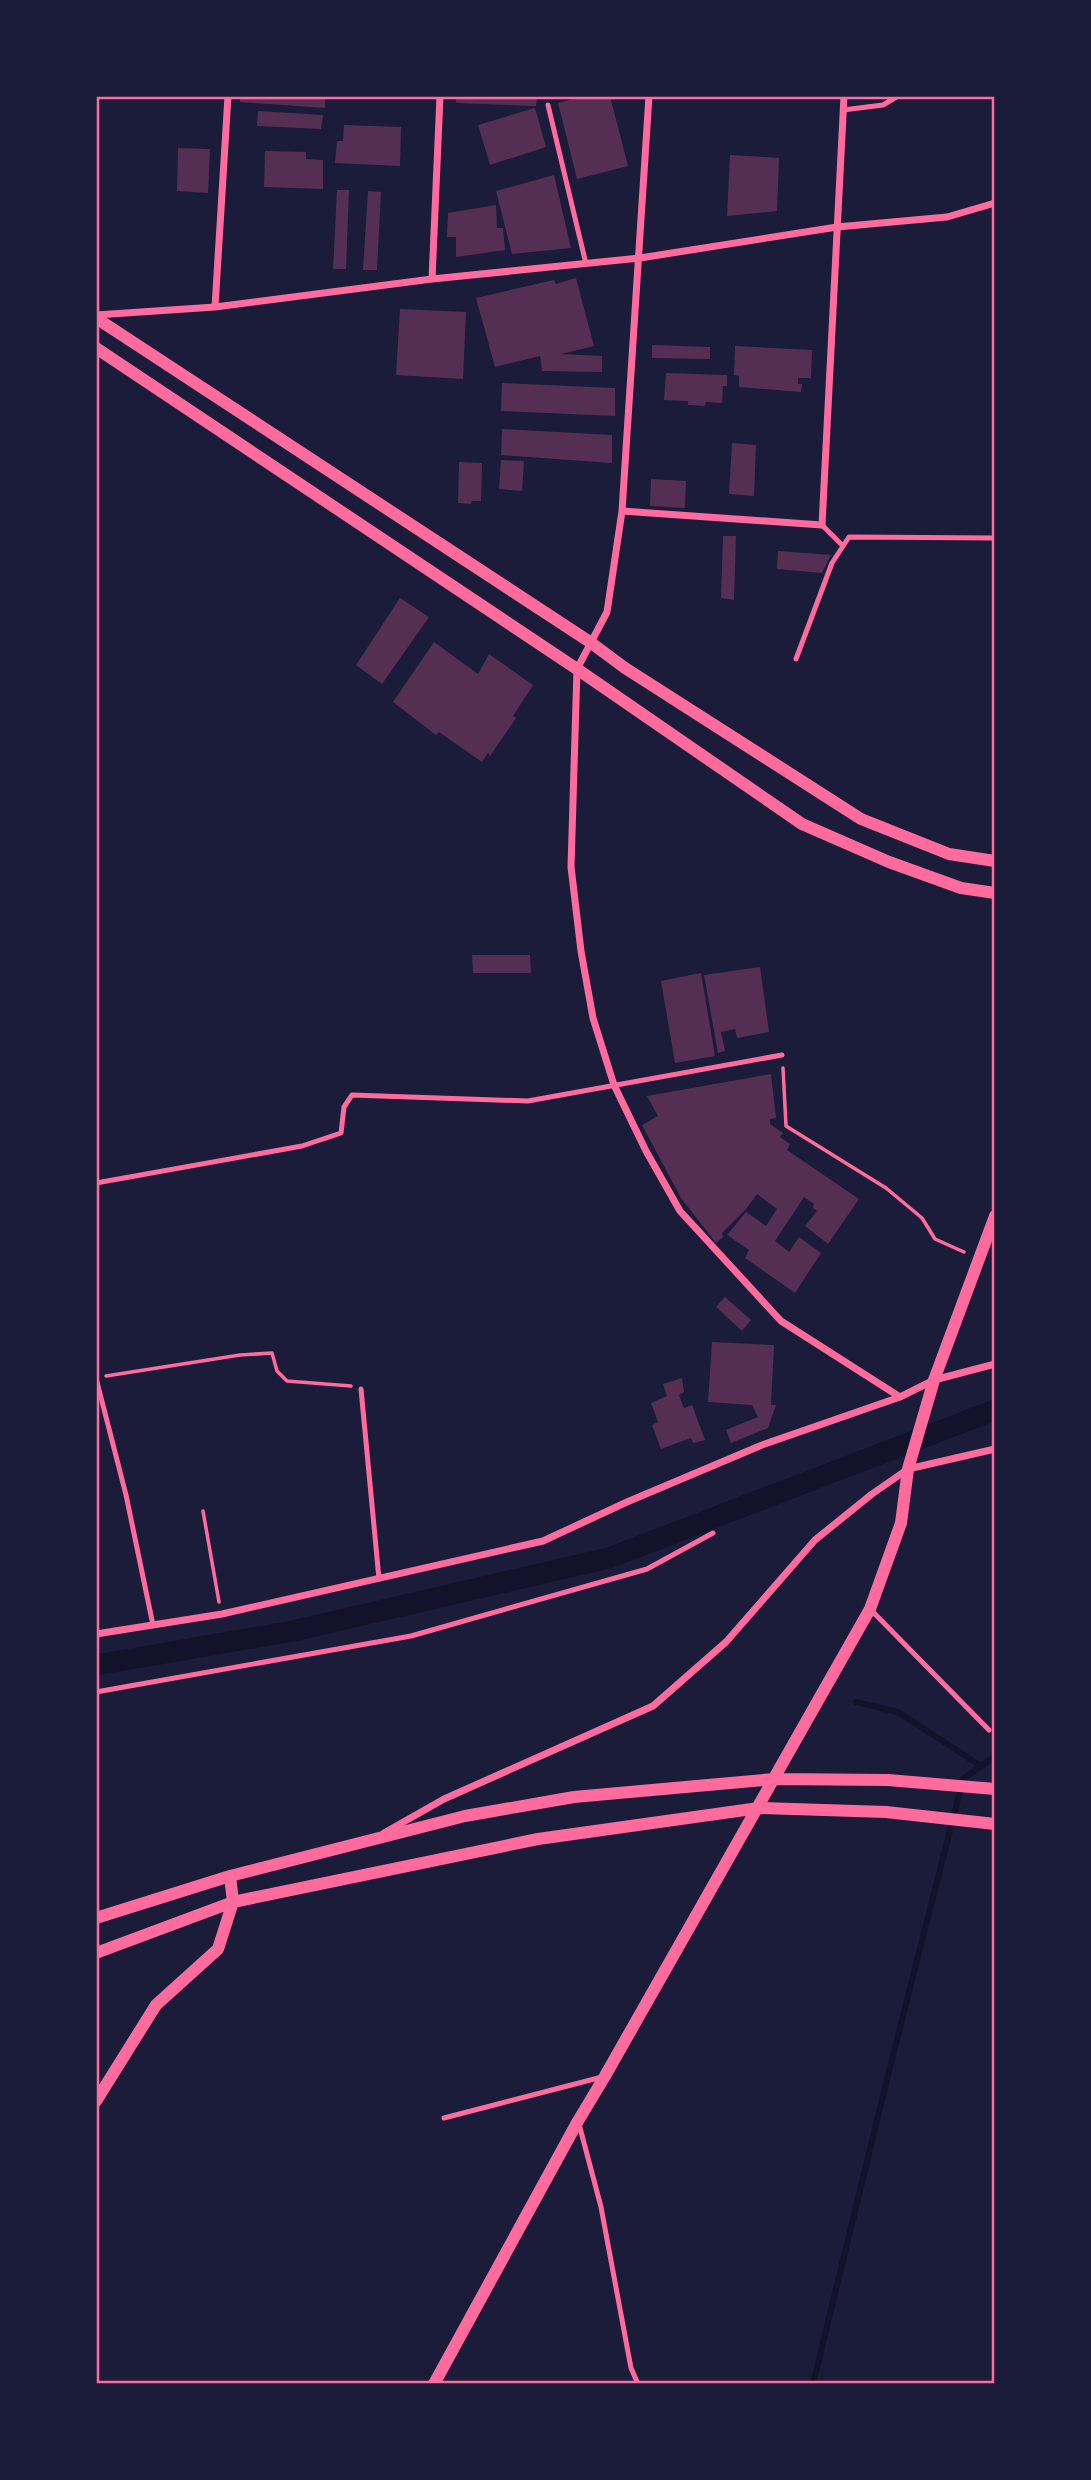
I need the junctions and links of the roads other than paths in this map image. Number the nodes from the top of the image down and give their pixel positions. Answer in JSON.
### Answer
{"nodes":[{"id":1,"x":228,"y":96,"type":"edge"},
{"id":2,"x":440,"y":96,"type":"edge"},
{"id":3,"x":649,"y":96,"type":"edge"},
{"id":4,"x":844,"y":96,"type":"edge"},
{"id":5,"x":898,"y":96,"type":"edge"},
{"id":6,"x":548,"y":105,"type":"dead end"},
{"id":7,"x":843,"y":110,"type":"junction"},
{"id":8,"x":995,"y":203,"type":"edge"},
{"id":9,"x":837,"y":227,"type":"junction"},
{"id":10,"x":640,"y":258,"type":"junction"},
{"id":11,"x":586,"y":264,"type":"junction"},
{"id":12,"x":432,"y":279,"type":"junction"},
{"id":13,"x":215,"y":307,"type":"junction"},
{"id":14,"x":96,"y":316,"type":"edge"},
{"id":15,"x":96,"y":348,"type":"edge"},
{"id":16,"x":622,"y":511,"type":"junction"},
{"id":17,"x":822,"y":525,"type":"junction"},
{"id":18,"x":995,"y":538,"type":"edge"},
{"id":19,"x":843,"y":546,"type":"junction"},
{"id":20,"x":590,"y":642,"type":"junction"},
{"id":21,"x":796,"y":659,"type":"dead end"},
{"id":22,"x":577,"y":668,"type":"junction"},
{"id":23,"x":995,"y":861,"type":"edge"},
{"id":24,"x":995,"y":893,"type":"edge"},
{"id":25,"x":782,"y":1055,"type":"road end"},
{"id":26,"x":614,"y":1085,"type":"junction"},
{"id":27,"x":96,"y":1183,"type":"edge"},
{"id":28,"x":995,"y":1216,"type":"edge"},
{"id":29,"x":995,"y":1364,"type":"edge"},
{"id":30,"x":97,"y":1378,"type":"edge"},
{"id":31,"x":934,"y":1380,"type":"junction"},
{"id":32,"x":360,"y":1390,"type":"road end"},
{"id":33,"x":900,"y":1397,"type":"junction"},
{"id":34,"x":995,"y":1449,"type":"edge"},
{"id":35,"x":908,"y":1469,"type":"junction"},
{"id":36,"x":713,"y":1533,"type":"dead end"},
{"id":37,"x":379,"y":1579,"type":"junction"},
{"id":38,"x":870,"y":1609,"type":"junction"},
{"id":39,"x":153,"y":1625,"type":"junction"},
{"id":40,"x":96,"y":1634,"type":"edge"},
{"id":41,"x":96,"y":1692,"type":"edge"},
{"id":42,"x":989,"y":1730,"type":"dead end"},
{"id":43,"x":774,"y":1779,"type":"junction"},
{"id":44,"x":995,"y":1789,"type":"edge"},
{"id":45,"x":758,"y":1808,"type":"junction"},
{"id":46,"x":995,"y":1824,"type":"edge"},
{"id":47,"x":371,"y":1840,"type":"junction"},
{"id":48,"x":230,"y":1876,"type":"junction"},
{"id":49,"x":233,"y":1902,"type":"junction"},
{"id":50,"x":96,"y":1918,"type":"edge"},
{"id":51,"x":96,"y":1953,"type":"edge"},
{"id":52,"x":606,"y":2076,"type":"junction"},
{"id":53,"x":96,"y":2101,"type":"edge"},
{"id":54,"x":444,"y":2118,"type":"dead end"},
{"id":55,"x":578,"y":2121,"type":"junction"},
{"id":56,"x":434,"y":2384,"type":"edge"},
{"id":57,"x":638,"y":2384,"type":"edge"}],
"edges":[{"from":1,"to":13,"type":"street"},
{"from":2,"to":12,"type":"street"},
{"from":3,"to":10,"type":"street"},
{"from":4,"to":7,"type":"street"},
{"from":5,"to":7,"type":"lane"},
{"from":6,"to":11,"type":"lane"},
{"from":7,"to":9,"type":"street"},
{"from":8,"to":9,"type":"street"},
{"from":9,"to":10,"type":"street"},
{"from":9,"to":17,"type":"street"},
{"from":10,"to":11,"type":"street"},
{"from":10,"to":16,"type":"street"},
{"from":11,"to":12,"type":"street"},
{"from":12,"to":13,"type":"street"},
{"from":13,"to":14,"type":"street"},
{"from":14,"to":20,"type":"street"},
{"from":15,"to":22,"type":"street"},
{"from":16,"to":17,"type":"street"},
{"from":16,"to":20,"type":"street"},
{"from":17,"to":19,"type":"lane"},
{"from":18,"to":19,"type":"lane"},
{"from":19,"to":21,"type":"lane"},
{"from":20,"to":22,"type":"street"},
{"from":20,"to":23,"type":"street"},
{"from":22,"to":24,"type":"street"},
{"from":22,"to":26,"type":"street"},
{"from":25,"to":26,"type":"lane"},
{"from":26,"to":27,"type":"lane"},
{"from":26,"to":33,"type":"street"},
{"from":28,"to":31,"type":"street"},
{"from":29,"to":31,"type":"street"},
{"from":30,"to":39,"type":"lane"},
{"from":31,"to":33,"type":"street"},
{"from":31,"to":35,"type":"street"},
{"from":32,"to":37,"type":"lane"},
{"from":33,"to":37,"type":"street"},
{"from":34,"to":35,"type":"street"},
{"from":35,"to":38,"type":"street"},
{"from":35,"to":47,"type":"street"},
{"from":36,"to":41,"type":"lane"},
{"from":37,"to":39,"type":"street"},
{"from":38,"to":42,"type":"lane"},
{"from":38,"to":43,"type":"street"},
{"from":39,"to":40,"type":"street"},
{"from":43,"to":44,"type":"street"},
{"from":43,"to":45,"type":"street"},
{"from":43,"to":47,"type":"street"},
{"from":45,"to":46,"type":"street"},
{"from":45,"to":49,"type":"street"},
{"from":45,"to":52,"type":"street"},
{"from":47,"to":48,"type":"street"},
{"from":48,"to":49,"type":"street"},
{"from":48,"to":50,"type":"street"},
{"from":49,"to":51,"type":"street"},
{"from":49,"to":53,"type":"street"},
{"from":52,"to":54,"type":"lane"},
{"from":52,"to":55,"type":"street"},
{"from":55,"to":56,"type":"street"},
{"from":55,"to":57,"type":"lane"}]}
